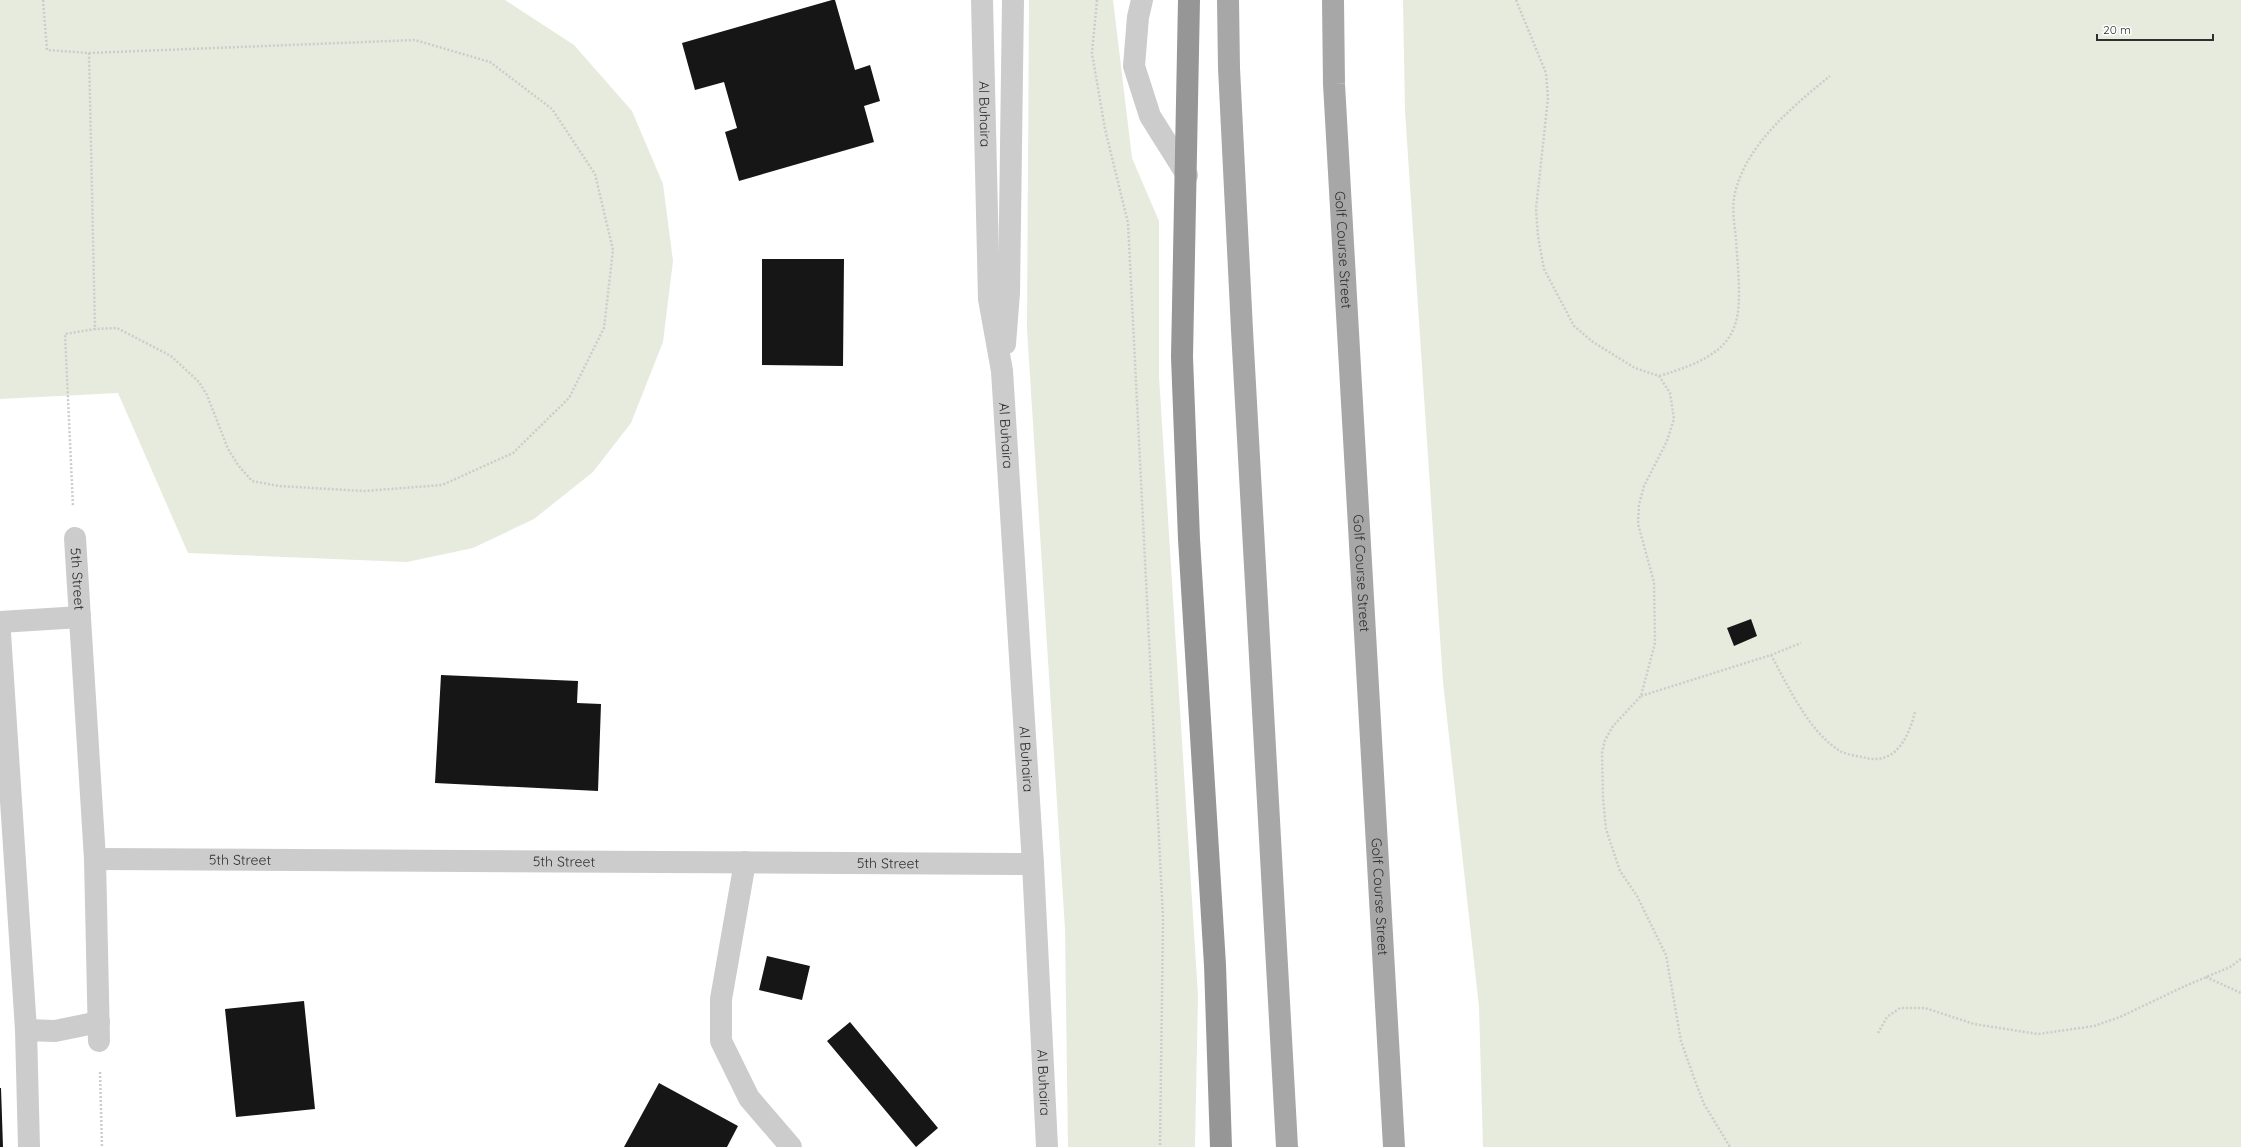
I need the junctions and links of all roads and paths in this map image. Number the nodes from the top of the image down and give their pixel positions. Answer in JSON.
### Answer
{"nodes":[{"id":1,"x":43,"y":0,"type":"edge"},
{"id":2,"x":982,"y":0,"type":"edge"},
{"id":3,"x":1013,"y":0,"type":"edge"},
{"id":4,"x":1097,"y":0,"type":"edge"},
{"id":5,"x":1142,"y":0,"type":"edge"},
{"id":6,"x":1190,"y":0,"type":"edge"},
{"id":7,"x":1228,"y":0,"type":"edge"},
{"id":8,"x":1333,"y":0,"type":"edge"},
{"id":9,"x":1516,"y":0,"type":"edge"},
{"id":10,"x":90,"y":52,"type":"junction"},
{"id":11,"x":1830,"y":76,"type":"dead end"},
{"id":12,"x":1187,"y":174,"type":"junction"},
{"id":13,"x":95,"y":329,"type":"junction"},
{"id":14,"x":1002,"y":371,"type":"junction"},
{"id":15,"x":1659,"y":376,"type":"junction"},
{"id":16,"x":75,"y":538,"type":"joint"},
{"id":17,"x":80,"y":616,"type":"junction"},
{"id":18,"x":0,"y":622,"type":"edge"},
{"id":19,"x":0,"y":633,"type":"edge"},
{"id":20,"x":1801,"y":643,"type":"dead end"},
{"id":21,"x":1771,"y":655,"type":"junction"},
{"id":22,"x":1641,"y":696,"type":"junction"},
{"id":23,"x":1915,"y":712,"type":"dead end"},
{"id":24,"x":95,"y":859,"type":"junction"},
{"id":25,"x":745,"y":862,"type":"junction"},
{"id":26,"x":1033,"y":864,"type":"junction"},
{"id":27,"x":2241,"y":958,"type":"edge"},
{"id":28,"x":2206,"y":977,"type":"junction"},
{"id":29,"x":2241,"y":993,"type":"edge"},
{"id":30,"x":26,"y":1030,"type":"junction"},
{"id":31,"x":99,"y":1032,"type":"junction"},
{"id":32,"x":1878,"y":1032,"type":"dead end"},
{"id":33,"x":29,"y":1147,"type":"edge"},
{"id":34,"x":102,"y":1147,"type":"edge"},
{"id":35,"x":791,"y":1147,"type":"edge"},
{"id":36,"x":1046,"y":1147,"type":"edge"},
{"id":37,"x":1160,"y":1147,"type":"edge"},
{"id":38,"x":1221,"y":1147,"type":"edge"},
{"id":39,"x":1287,"y":1147,"type":"edge"},
{"id":40,"x":1394,"y":1147,"type":"edge"},
{"id":41,"x":1730,"y":1147,"type":"edge"}],
"edges":[{"from":1,"to":10,"type":"path"},
{"from":2,"to":14,"type":"street","name":"Al Buhaira"},
{"from":3,"to":14,"type":"street","name":"Al Buhaira"},
{"from":4,"to":37,"type":"path"},
{"from":5,"to":12,"type":"street"},
{"from":6,"to":12,"type":"highway"},
{"from":7,"to":39,"type":"main road"},
{"from":8,"to":40,"type":"main road","name":"Golf Course Street"},
{"from":9,"to":15,"type":"path"},
{"from":10,"to":13,"type":"path"},
{"from":10,"to":13,"type":"path"},
{"from":11,"to":15,"type":"path"},
{"from":12,"to":38,"type":"highway"},
{"from":13,"to":16,"type":"path"},
{"from":14,"to":26,"type":"street","name":"Al Buhaira"},
{"from":15,"to":22,"type":"path"},
{"from":16,"to":17,"type":"street","name":"5th Street"},
{"from":17,"to":18,"type":"street"},
{"from":17,"to":24,"type":"street","name":"5th Street"},
{"from":19,"to":30,"type":"street"},
{"from":20,"to":21,"type":"path"},
{"from":21,"to":22,"type":"path"},
{"from":21,"to":23,"type":"path"},
{"from":22,"to":41,"type":"path"},
{"from":24,"to":25,"type":"street","name":"5th Street"},
{"from":24,"to":31,"type":"street","name":"5th Street"},
{"from":25,"to":26,"type":"street","name":"5th Street"},
{"from":25,"to":35,"type":"street"},
{"from":26,"to":36,"type":"street","name":"Al Buhaira"},
{"from":27,"to":28,"type":"path"},
{"from":28,"to":29,"type":"path"},
{"from":28,"to":32,"type":"path"},
{"from":30,"to":31,"type":"street"},
{"from":30,"to":33,"type":"street"},
{"from":31,"to":34,"type":"path"}]}
